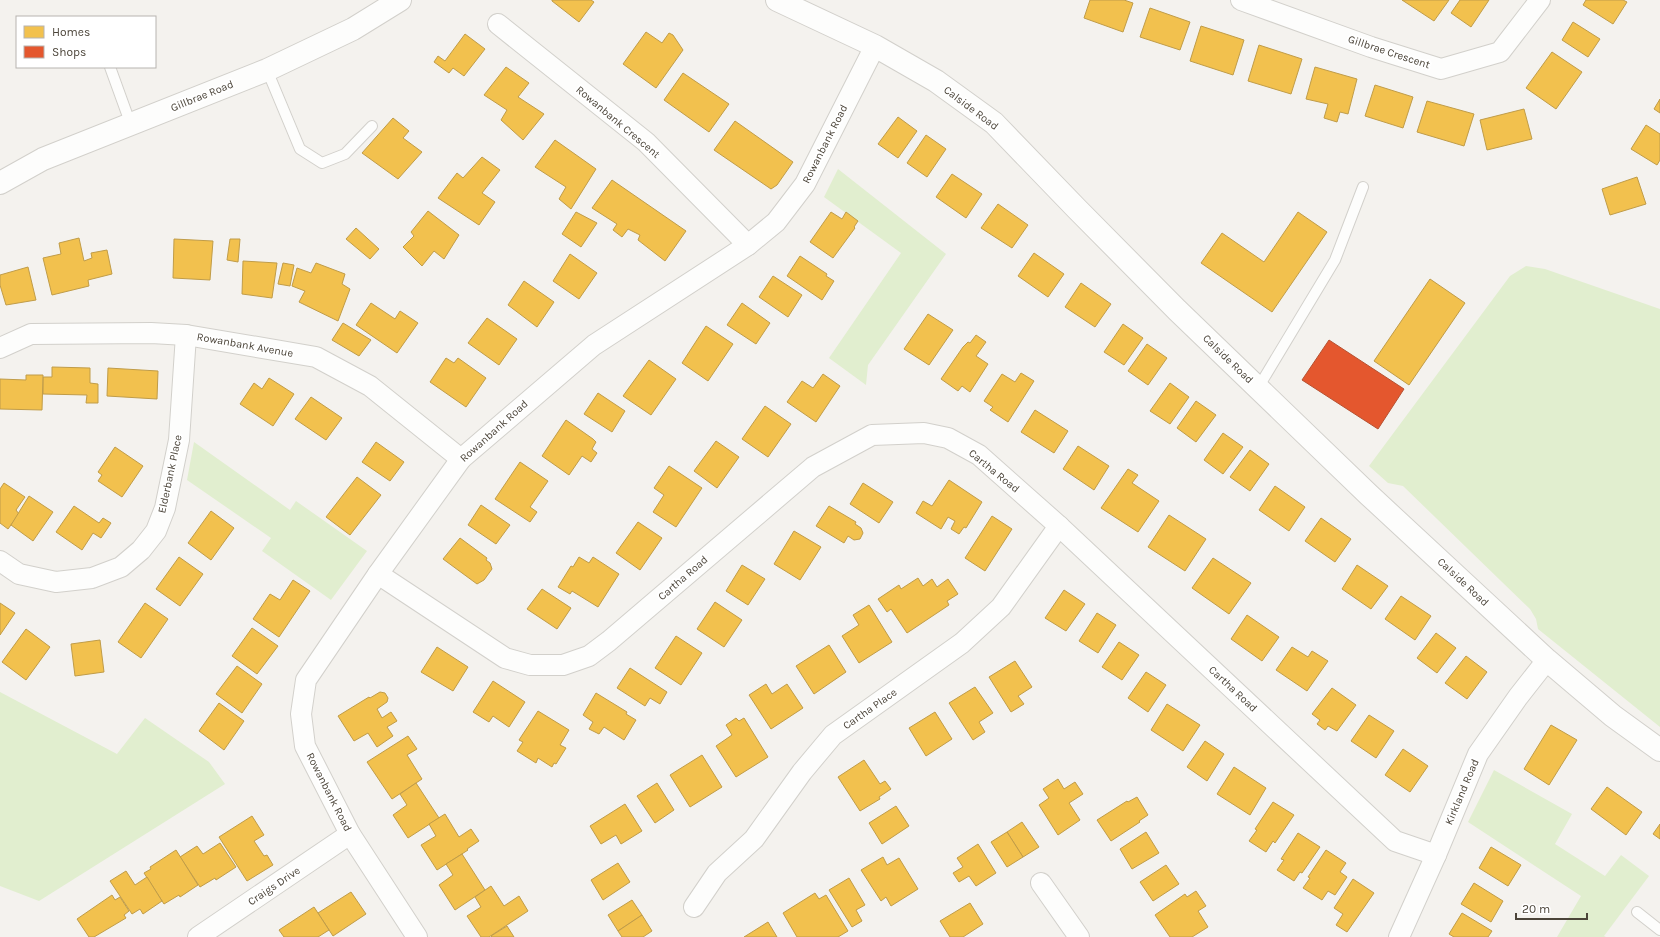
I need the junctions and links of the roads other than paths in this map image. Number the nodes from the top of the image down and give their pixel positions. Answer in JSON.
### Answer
{"nodes":[{"id":1,"x":400,"y":0,"type":"edge"},
{"id":2,"x":777,"y":0,"type":"edge"},
{"id":3,"x":1241,"y":0,"type":"edge"},
{"id":4,"x":1540,"y":0,"type":"edge"},
{"id":5,"x":498,"y":24,"type":"dead end"},
{"id":6,"x":875,"y":46,"type":"junction"},
{"id":7,"x":110,"y":68,"type":"edge"},
{"id":8,"x":267,"y":70,"type":"junction"},
{"id":9,"x":131,"y":124,"type":"junction"},
{"id":10,"x":372,"y":126,"type":"dead end"},
{"id":11,"x":0,"y":183,"type":"edge"},
{"id":12,"x":1363,"y":187,"type":"dead end"},
{"id":13,"x":748,"y":245,"type":"junction"},
{"id":14,"x":186,"y":335,"type":"junction"},
{"id":15,"x":0,"y":348,"type":"edge"},
{"id":16,"x":1258,"y":388,"type":"junction"},
{"id":17,"x":461,"y":459,"type":"junction"},
{"id":18,"x":1059,"y":526,"type":"junction"},
{"id":19,"x":0,"y":561,"type":"edge"},
{"id":20,"x":378,"y":574,"type":"junction"},
{"id":21,"x":1547,"y":660,"type":"junction"},
{"id":22,"x":1660,"y":750,"type":"edge"},
{"id":23,"x":350,"y":834,"type":"junction"},
{"id":24,"x":1436,"y":855,"type":"junction"},
{"id":25,"x":1040,"y":883,"type":"dead end"},
{"id":26,"x":694,"y":907,"type":"dead end"},
{"id":27,"x":1637,"y":912,"type":"dead end"},
{"id":28,"x":1660,"y":930,"type":"edge"},
{"id":29,"x":198,"y":937,"type":"edge"},
{"id":30,"x":417,"y":937,"type":"edge"},
{"id":31,"x":1078,"y":937,"type":"edge"},
{"id":32,"x":1399,"y":937,"type":"edge"}],
"edges":[{"from":1,"to":8,"type":"street","name":"Gillbrae Road"},
{"from":2,"to":6,"type":"street","name":"Calside Road"},
{"from":3,"to":4,"type":"street","name":"Gillbrae Crescent"},
{"from":5,"to":13,"type":"street","name":"Rowanbank Crescent"},
{"from":6,"to":13,"type":"street","name":"Rowanbank Road"},
{"from":6,"to":16,"type":"street","name":"Calside Road"},
{"from":7,"to":9,"type":"lane"},
{"from":8,"to":9,"type":"street","name":"Gillbrae Road"},
{"from":8,"to":10,"type":"lane"},
{"from":9,"to":11,"type":"street","name":"Gillbrae Road"},
{"from":12,"to":16,"type":"lane"},
{"from":13,"to":17,"type":"street","name":"Rowanbank Road"},
{"from":14,"to":15,"type":"street","name":"Rowanbank Avenue"},
{"from":14,"to":17,"type":"street","name":"Rowanbank Avenue"},
{"from":14,"to":19,"type":"street","name":"Elderbank Place"},
{"from":16,"to":21,"type":"street","name":"Calside Road"},
{"from":17,"to":20,"type":"street","name":"Rowanbank Road"},
{"from":18,"to":20,"type":"street","name":"Cartha Road"},
{"from":18,"to":24,"type":"street","name":"Cartha Road"},
{"from":18,"to":26,"type":"street","name":"Cartha Place"},
{"from":20,"to":23,"type":"street","name":"Rowanbank Road"},
{"from":21,"to":22,"type":"street","name":"Calside Road"},
{"from":21,"to":24,"type":"street","name":"Kirkland Road"},
{"from":23,"to":29,"type":"street","name":"Craigs Drive"},
{"from":23,"to":30,"type":"street","name":"Rowanbank Road"},
{"from":24,"to":32,"type":"street","name":"Kirkland Road"},
{"from":25,"to":31,"type":"street"},
{"from":27,"to":28,"type":"lane"}]}
